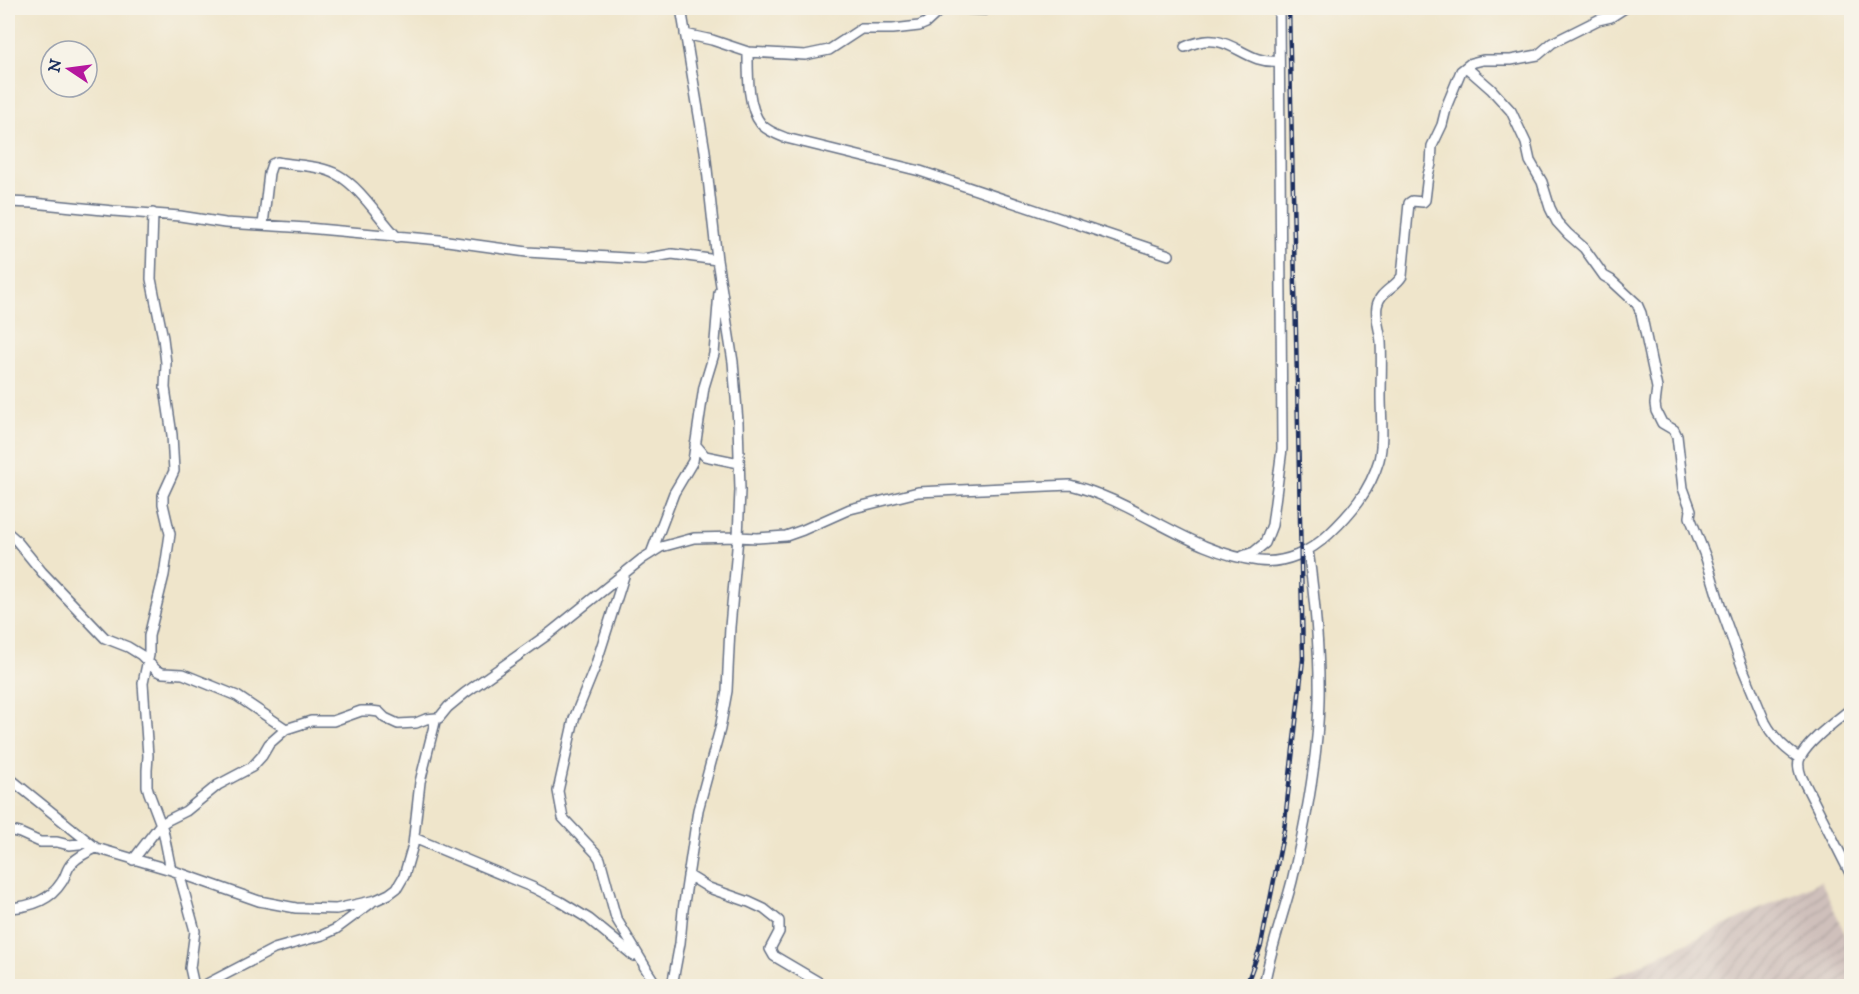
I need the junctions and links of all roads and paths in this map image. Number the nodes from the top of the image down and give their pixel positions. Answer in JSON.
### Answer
{"nodes":[{"id":1,"x":681,"y":8,"type":"edge"},
{"id":2,"x":1279,"y":8,"type":"edge"},
{"id":3,"x":1625,"y":8,"type":"edge"},
{"id":4,"x":985,"y":10,"type":"dead end"},
{"id":5,"x":685,"y":34,"type":"junction"},
{"id":6,"x":1185,"y":46,"type":"dead end"},
{"id":7,"x":748,"y":52,"type":"junction"},
{"id":8,"x":1278,"y":61,"type":"junction"},
{"id":9,"x":1466,"y":67,"type":"junction"},
{"id":10,"x":8,"y":202,"type":"edge"},
{"id":11,"x":153,"y":213,"type":"junction"},
{"id":12,"x":263,"y":225,"type":"junction"},
{"id":13,"x":397,"y":237,"type":"junction"},
{"id":14,"x":1169,"y":255,"type":"dead end"},
{"id":15,"x":717,"y":260,"type":"junction"},
{"id":16,"x":721,"y":287,"type":"junction"},
{"id":17,"x":695,"y":444,"type":"junction"},
{"id":18,"x":739,"y":463,"type":"junction"},
{"id":19,"x":8,"y":533,"type":"edge"},
{"id":20,"x":738,"y":537,"type":"junction"},
{"id":21,"x":1308,"y":550,"type":"junction"},
{"id":22,"x":651,"y":553,"type":"junction"},
{"id":23,"x":1241,"y":557,"type":"junction"},
{"id":24,"x":625,"y":573,"type":"junction"},
{"id":25,"x":148,"y":663,"type":"junction"},
{"id":26,"x":1851,"y":708,"type":"edge"},
{"id":27,"x":436,"y":718,"type":"junction"},
{"id":28,"x":286,"y":729,"type":"junction"},
{"id":29,"x":1799,"y":758,"type":"junction"},
{"id":30,"x":8,"y":777,"type":"edge"},
{"id":31,"x":160,"y":825,"type":"junction"},
{"id":32,"x":8,"y":830,"type":"edge"},
{"id":33,"x":414,"y":838,"type":"junction"},
{"id":34,"x":92,"y":846,"type":"junction"},
{"id":35,"x":133,"y":860,"type":"junction"},
{"id":36,"x":175,"y":872,"type":"junction"},
{"id":37,"x":688,"y":874,"type":"junction"},
{"id":38,"x":1851,"y":877,"type":"edge"},
{"id":39,"x":376,"y":900,"type":"junction"},
{"id":40,"x":8,"y":908,"type":"edge"},
{"id":41,"x":646,"y":968,"type":"junction"},
{"id":42,"x":194,"y":987,"type":"edge"},
{"id":43,"x":203,"y":987,"type":"edge"},
{"id":44,"x":657,"y":987,"type":"edge"},
{"id":45,"x":672,"y":987,"type":"edge"},
{"id":46,"x":825,"y":987,"type":"edge"},
{"id":47,"x":1264,"y":987,"type":"edge"}],
"edges":[{"from":1,"to":5,"type":"street"},
{"from":2,"to":8,"type":"street"},
{"from":3,"to":9,"type":"street"},
{"from":4,"to":7,"type":"street"},
{"from":5,"to":7,"type":"street"},
{"from":5,"to":15,"type":"street"},
{"from":6,"to":8,"type":"street"},
{"from":7,"to":14,"type":"street"},
{"from":8,"to":23,"type":"street"},
{"from":9,"to":21,"type":"street"},
{"from":9,"to":29,"type":"street"},
{"from":10,"to":11,"type":"street"},
{"from":11,"to":12,"type":"street"},
{"from":11,"to":25,"type":"street"},
{"from":12,"to":13,"type":"street"},
{"from":12,"to":13,"type":"street"},
{"from":13,"to":15,"type":"street"},
{"from":15,"to":16,"type":"street"},
{"from":16,"to":17,"type":"street"},
{"from":16,"to":18,"type":"street"},
{"from":17,"to":18,"type":"street"},
{"from":17,"to":22,"type":"street"},
{"from":18,"to":20,"type":"street"},
{"from":19,"to":25,"type":"street"},
{"from":20,"to":22,"type":"street"},
{"from":20,"to":23,"type":"street"},
{"from":20,"to":37,"type":"street"},
{"from":21,"to":23,"type":"street"},
{"from":21,"to":47,"type":"street"},
{"from":22,"to":24,"type":"street"},
{"from":24,"to":27,"type":"street"},
{"from":24,"to":41,"type":"street"},
{"from":25,"to":28,"type":"street"},
{"from":25,"to":31,"type":"street"},
{"from":26,"to":29,"type":"street"},
{"from":27,"to":28,"type":"street"},
{"from":27,"to":33,"type":"street"},
{"from":28,"to":31,"type":"street"},
{"from":29,"to":38,"type":"street"},
{"from":30,"to":34,"type":"street"},
{"from":31,"to":35,"type":"street"},
{"from":31,"to":36,"type":"street"},
{"from":32,"to":34,"type":"street"},
{"from":33,"to":39,"type":"street"},
{"from":33,"to":41,"type":"street"},
{"from":34,"to":35,"type":"street"},
{"from":34,"to":40,"type":"street"},
{"from":35,"to":36,"type":"street"},
{"from":36,"to":39,"type":"street"},
{"from":36,"to":42,"type":"street"},
{"from":37,"to":45,"type":"street"},
{"from":37,"to":46,"type":"street"},
{"from":39,"to":43,"type":"street"},
{"from":41,"to":44,"type":"street"}]}
